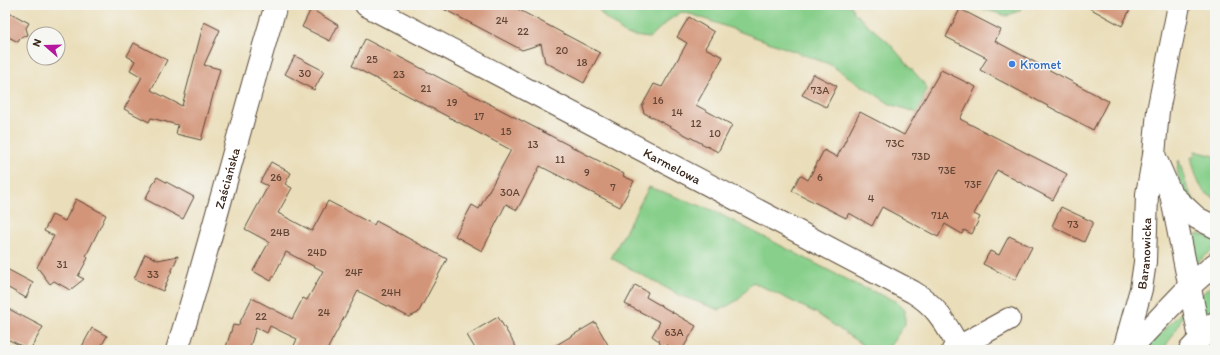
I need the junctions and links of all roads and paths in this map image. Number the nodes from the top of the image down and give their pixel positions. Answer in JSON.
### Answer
{"nodes":[{"id":1,"x":276,"y":5,"type":"edge"},
{"id":2,"x":366,"y":5,"type":"edge"},
{"id":3,"x":1179,"y":5,"type":"edge"},
{"id":4,"x":1154,"y":155,"type":"junction"},
{"id":5,"x":1171,"y":194,"type":"junction"},
{"id":6,"x":1215,"y":227,"type":"edge"},
{"id":7,"x":1215,"y":264,"type":"edge"},
{"id":8,"x":1190,"y":286,"type":"junction"},
{"id":9,"x":1009,"y":319,"type":"dead end"},
{"id":10,"x":1202,"y":337,"type":"edge"},
{"id":11,"x":956,"y":348,"type":"edge"},
{"id":12,"x":177,"y":350,"type":"edge"},
{"id":13,"x":1124,"y":350,"type":"edge"},
{"id":14,"x":1129,"y":350,"type":"edge"}],
"edges":[{"from":1,"to":12,"type":"street","name":"Zaściańska"},
{"from":2,"to":11,"type":"street","name":"Karmelowa"},
{"from":3,"to":4,"type":"street","name":"Baranowicka"},
{"from":4,"to":5,"type":"street","name":"Baranowicka"},
{"from":4,"to":13,"type":"street","name":"Baranowicka"},
{"from":5,"to":6,"type":"street","name":"Baranowicka"},
{"from":5,"to":8,"type":"street","name":"Baranowicka"},
{"from":7,"to":8,"type":"street"},
{"from":8,"to":10,"type":"street","name":"Baranowicka"},
{"from":8,"to":14,"type":"street"},
{"from":9,"to":11,"type":"street"}]}
